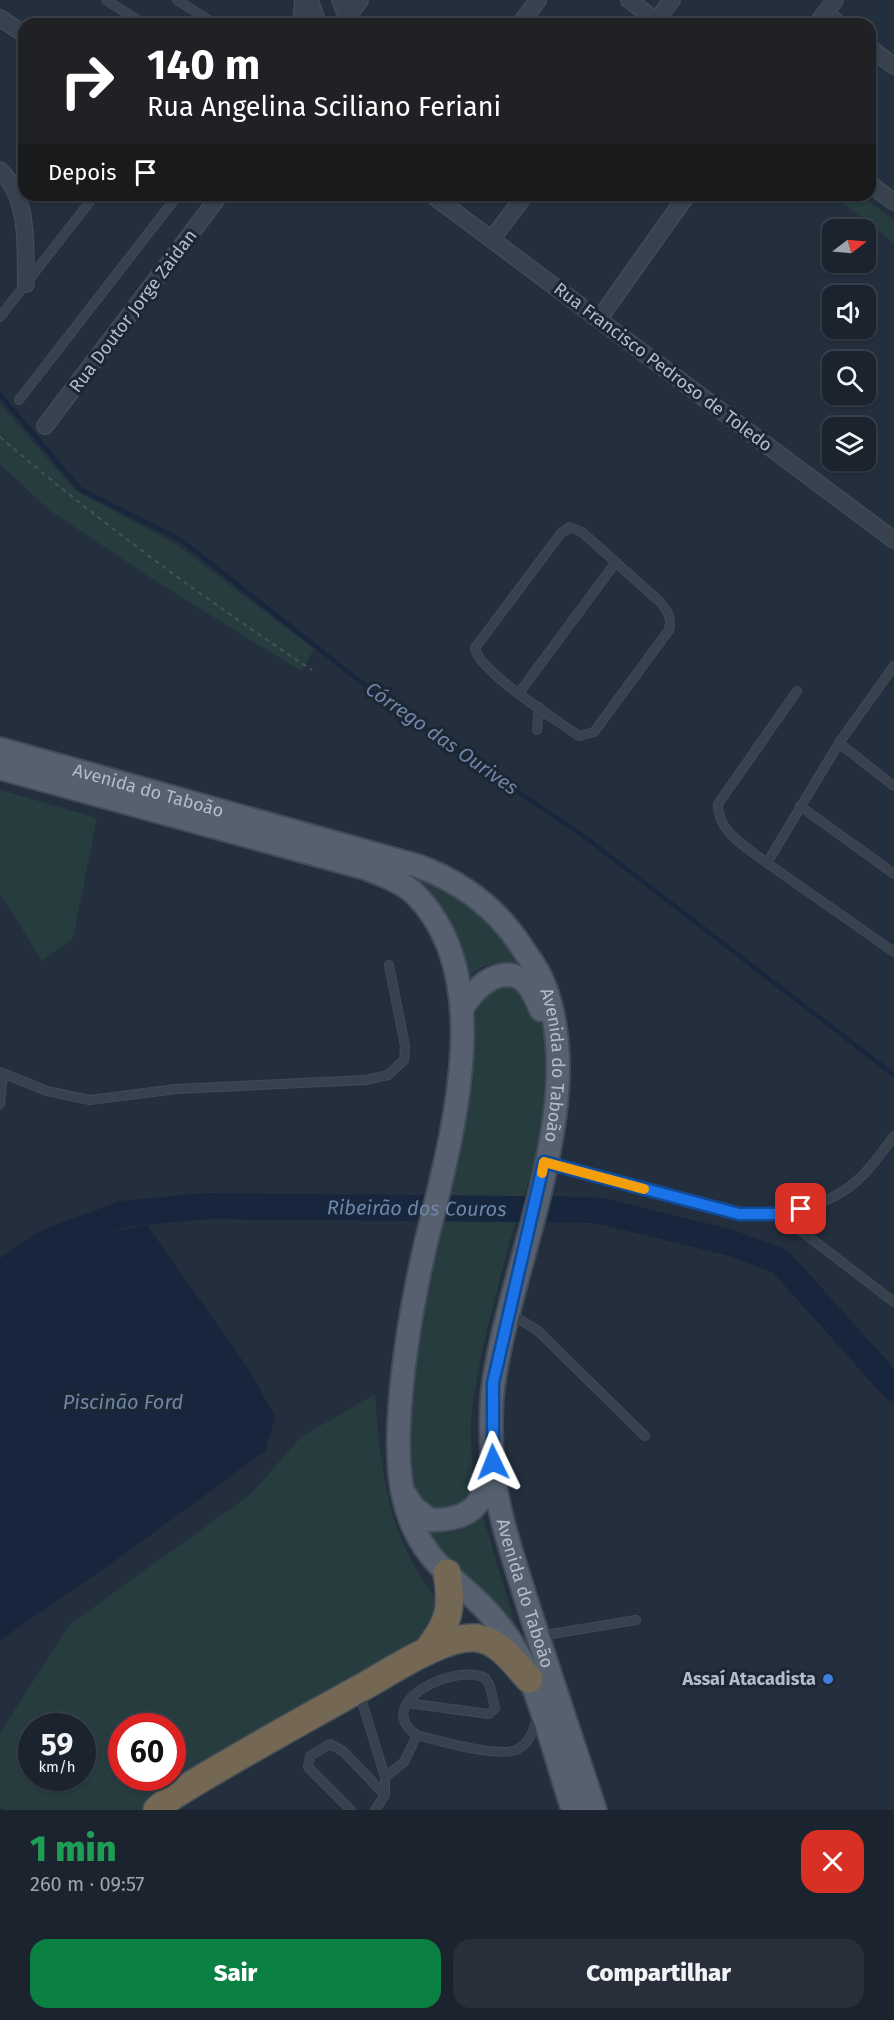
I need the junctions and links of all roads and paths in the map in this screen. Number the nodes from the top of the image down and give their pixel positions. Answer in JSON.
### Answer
{"nodes":[{"id":1,"x":106,"y":0,"type":"edge"},
{"id":2,"x":303,"y":0,"type":"edge"},
{"id":3,"x":310,"y":0,"type":"edge"},
{"id":4,"x":340,"y":0,"type":"edge"},
{"id":5,"x":360,"y":0,"type":"edge"},
{"id":6,"x":538,"y":0,"type":"edge"},
{"id":7,"x":629,"y":0,"type":"edge"},
{"id":8,"x":672,"y":0,"type":"edge"},
{"id":9,"x":835,"y":0,"type":"edge"},
{"id":10,"x":181,"y":1,"type":"edge"},
{"id":11,"x":0,"y":18,"type":"edge"},
{"id":12,"x":134,"y":18,"type":"edge"},
{"id":13,"x":206,"y":18,"type":"edge"},
{"id":14,"x":302,"y":18,"type":"edge"},
{"id":15,"x":316,"y":18,"type":"edge"},
{"id":16,"x":344,"y":18,"type":"edge"},
{"id":17,"x":347,"y":18,"type":"edge"},
{"id":18,"x":524,"y":18,"type":"edge"},
{"id":19,"x":650,"y":18,"type":"edge"},
{"id":20,"x":659,"y":18,"type":"edge"},
{"id":21,"x":821,"y":18,"type":"edge"},
{"id":22,"x":18,"y":30,"type":"edge"},
{"id":23,"x":876,"y":52,"type":"edge"},
{"id":24,"x":894,"y":66,"type":"edge"},
{"id":25,"x":0,"y":170,"type":"edge"},
{"id":26,"x":876,"y":188,"type":"edge"},
{"id":27,"x":18,"y":197,"type":"edge"},
{"id":28,"x":19,"y":201,"type":"edge"},
{"id":29,"x":90,"y":201,"type":"edge"},
{"id":30,"x":173,"y":201,"type":"edge"},
{"id":31,"x":215,"y":201,"type":"edge"},
{"id":32,"x":440,"y":201,"type":"edge"},
{"id":33,"x":520,"y":201,"type":"edge"},
{"id":34,"x":683,"y":201,"type":"edge"},
{"id":35,"x":894,"y":202,"type":"edge"},
{"id":36,"x":492,"y":239,"type":"junction"},
{"id":37,"x":26,"y":284,"type":"junction"},
{"id":38,"x":2,"y":311,"type":"edge"},
{"id":39,"x":599,"y":319,"type":"junction"},
{"id":40,"x":19,"y":400,"type":"dead end"},
{"id":41,"x":45,"y":426,"type":"dead end"},
{"id":42,"x":0,"y":437,"type":"edge"},
{"id":43,"x":894,"y":540,"type":"edge"},
{"id":44,"x":616,"y":562,"type":"junction"},
{"id":45,"x":894,"y":666,"type":"edge"},
{"id":46,"x":312,"y":670,"type":"dead end"},
{"id":47,"x":797,"y":691,"type":"dead end"},
{"id":48,"x":519,"y":693,"type":"junction"},
{"id":49,"x":539,"y":707,"type":"junction"},
{"id":50,"x":537,"y":730,"type":"dead end"},
{"id":51,"x":839,"y":743,"type":"junction"},
{"id":52,"x":0,"y":749,"type":"edge"},
{"id":53,"x":0,"y":768,"type":"edge"},
{"id":54,"x":894,"y":786,"type":"edge"},
{"id":55,"x":801,"y":806,"type":"junction"},
{"id":56,"x":767,"y":863,"type":"junction"},
{"id":57,"x":894,"y":873,"type":"edge"},
{"id":58,"x":894,"y":952,"type":"edge"},
{"id":59,"x":389,"y":965,"type":"dead end"},
{"id":60,"x":527,"y":972,"type":"junction"},
{"id":61,"x":462,"y":1010,"type":"junction"},
{"id":62,"x":1,"y":1073,"type":"edge"},
{"id":63,"x":0,"y":1104,"type":"edge"},
{"id":64,"x":894,"y":1136,"type":"edge"},
{"id":65,"x":543,"y":1170,"type":"junction"},
{"id":66,"x":779,"y":1214,"type":"junction"},
{"id":67,"x":894,"y":1302,"type":"edge"},
{"id":68,"x":508,"y":1312,"type":"junction"},
{"id":69,"x":645,"y":1436,"type":"dead end"},
{"id":70,"x":493,"y":1462,"type":"junction"},
{"id":71,"x":400,"y":1487,"type":"junction"},
{"id":72,"x":447,"y":1573,"type":"junction"},
{"id":73,"x":636,"y":1620,"type":"dead end"},
{"id":74,"x":538,"y":1636,"type":"junction"},
{"id":75,"x":427,"y":1651,"type":"junction"},
{"id":76,"x":529,"y":1679,"type":"junction"},
{"id":77,"x":358,"y":1690,"type":"junction"},
{"id":78,"x":407,"y":1703,"type":"junction"},
{"id":79,"x":540,"y":1710,"type":"junction"},
{"id":80,"x":417,"y":1735,"type":"junction"},
{"id":81,"x":385,"y":1777,"type":"junction"},
{"id":82,"x":385,"y":1795,"type":"junction"},
{"id":83,"x":157,"y":1810,"type":"edge"},
{"id":84,"x":351,"y":1810,"type":"edge"},
{"id":85,"x":375,"y":1810,"type":"edge"},
{"id":86,"x":573,"y":1810,"type":"edge"},
{"id":87,"x":595,"y":1810,"type":"edge"}],
"edges":[{"from":1,"to":12,"type":"lane"},
{"from":2,"to":14,"type":"street"},
{"from":3,"to":15,"type":"street"},
{"from":4,"to":16,"type":"street"},
{"from":5,"to":17,"type":"street"},
{"from":6,"to":18,"type":"street"},
{"from":7,"to":19,"type":"street"},
{"from":8,"to":20,"type":"street"},
{"from":9,"to":21,"type":"street"},
{"from":10,"to":13,"type":"lane"},
{"from":11,"to":22,"type":"street"},
{"from":23,"to":24,"type":"street"},
{"from":25,"to":27,"type":"street"},
{"from":26,"to":35,"type":"street"},
{"from":28,"to":37,"type":"street"},
{"from":29,"to":37,"type":"lane"},
{"from":30,"to":40,"type":"lane"},
{"from":31,"to":41,"type":"street","name":"Rua Doutor Jorge Zaidan"},
{"from":32,"to":36,"type":"street","name":"Rua Francisco Pedroso de Toledo"},
{"from":33,"to":36,"type":"street"},
{"from":34,"to":39,"type":"street"},
{"from":36,"to":39,"type":"street","name":"Rua Francisco Pedroso de Toledo"},
{"from":37,"to":38,"type":"lane"},
{"from":39,"to":43,"type":"street","name":"Rua Francisco Pedroso de Toledo"},
{"from":42,"to":46,"type":"path"},
{"from":44,"to":48,"type":"lane"},
{"from":44,"to":48,"type":"lane"},
{"from":44,"to":49,"type":"lane"},
{"from":45,"to":51,"type":"lane"},
{"from":47,"to":56,"type":"lane"},
{"from":48,"to":49,"type":"lane"},
{"from":49,"to":50,"type":"lane"},
{"from":51,"to":54,"type":"lane"},
{"from":51,"to":55,"type":"lane"},
{"from":52,"to":60,"type":"main road","name":"Avenida do Taboão"},
{"from":53,"to":61,"type":"main road","name":"Avenida do Taboão"},
{"from":55,"to":56,"type":"lane"},
{"from":55,"to":57,"type":"lane"},
{"from":56,"to":58,"type":"lane"},
{"from":59,"to":62,"type":"lane"},
{"from":60,"to":61,"type":"main road"},
{"from":60,"to":65,"type":"main road","name":"Avenida do Taboão"},
{"from":61,"to":71,"type":"main road","name":"Avenida do Taboão"},
{"from":62,"to":63,"type":"lane"},
{"from":64,"to":66,"type":"lane"},
{"from":65,"to":66,"type":"lane"},
{"from":65,"to":68,"type":"main road","name":"Avenida do Taboão"},
{"from":66,"to":67,"type":"lane"},
{"from":68,"to":69,"type":"lane"},
{"from":68,"to":70,"type":"main road","name":"Avenida do Taboão"},
{"from":70,"to":71,"type":"main road"},
{"from":70,"to":74,"type":"main road","name":"Avenida do Taboão"},
{"from":71,"to":72,"type":"main road","name":"Avenida do Taboão"},
{"from":72,"to":75,"type":"highway"},
{"from":72,"to":76,"type":"main road","name":"Avenida do Taboão"},
{"from":73,"to":74,"type":"lane"},
{"from":74,"to":87,"type":"main road","name":"Avenida do Taboão"},
{"from":75,"to":76,"type":"highway"},
{"from":75,"to":77,"type":"highway"},
{"from":76,"to":79,"type":"main road","name":"Avenida do Taboão"},
{"from":77,"to":81,"type":"lane"},
{"from":77,"to":83,"type":"highway"},
{"from":78,"to":78,"type":"lane"},
{"from":78,"to":80,"type":"lane"},
{"from":79,"to":80,"type":"lane"},
{"from":79,"to":86,"type":"main road","name":"Avenida do Taboão"},
{"from":80,"to":81,"type":"lane"},
{"from":81,"to":82,"type":"lane"},
{"from":82,"to":84,"type":"lane"},
{"from":82,"to":85,"type":"lane"}]}
